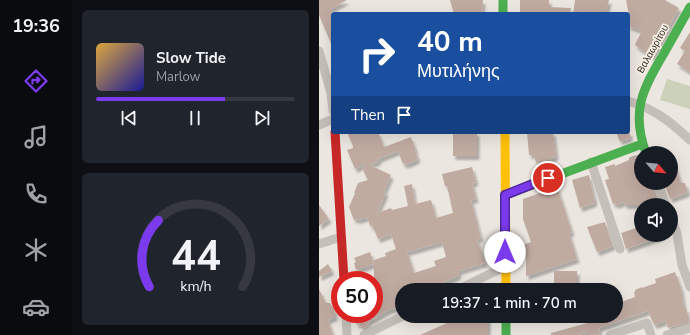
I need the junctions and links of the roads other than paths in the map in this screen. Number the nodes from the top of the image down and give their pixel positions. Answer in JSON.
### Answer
{"nodes":[{"id":1,"x":503,"y":0,"type":"edge"},
{"id":2,"x":686,"y":0,"type":"edge"},
{"id":3,"x":690,"y":2,"type":"edge"},
{"id":4,"x":690,"y":7,"type":"edge"},
{"id":5,"x":503,"y":12,"type":"edge"},
{"id":6,"x":319,"y":50,"type":"edge"},
{"id":7,"x":331,"y":93,"type":"edge"},
{"id":8,"x":630,"y":101,"type":"edge"},
{"id":9,"x":640,"y":104,"type":"junction"},
{"id":10,"x":331,"y":119,"type":"edge"},
{"id":11,"x":319,"y":125,"type":"edge"},
{"id":12,"x":335,"y":134,"type":"edge"},
{"id":13,"x":505,"y":134,"type":"edge"},
{"id":14,"x":690,"y":140,"type":"edge"},
{"id":15,"x":642,"y":144,"type":"joint"},
{"id":16,"x":591,"y":162,"type":"junction"},
{"id":17,"x":505,"y":195,"type":"junction"},
{"id":18,"x":341,"y":237,"type":"junction"},
{"id":19,"x":678,"y":240,"type":"edge"},
{"id":20,"x":319,"y":244,"type":"edge"},
{"id":21,"x":620,"y":249,"type":"dead end"},
{"id":22,"x":506,"y":266,"type":"junction"},
{"id":23,"x":343,"y":271,"type":"edge"},
{"id":24,"x":471,"y":283,"type":"edge"},
{"id":25,"x":506,"y":283,"type":"edge"},
{"id":26,"x":690,"y":287,"type":"edge"},
{"id":27,"x":395,"y":320,"type":"edge"},
{"id":28,"x":346,"y":323,"type":"edge"},
{"id":29,"x":506,"y":323,"type":"edge"},
{"id":30,"x":690,"y":328,"type":"edge"},
{"id":31,"x":347,"y":335,"type":"edge"},
{"id":32,"x":364,"y":335,"type":"edge"},
{"id":33,"x":507,"y":335,"type":"edge"},
{"id":34,"x":609,"y":335,"type":"edge"},
{"id":35,"x":651,"y":335,"type":"edge"},
{"id":36,"x":667,"y":335,"type":"edge"}],
"edges":[{"from":1,"to":5,"type":"street"},
{"from":2,"to":3,"type":"street"},
{"from":4,"to":9,"type":"street","name":"Βαλαωρίτου"},
{"from":6,"to":7,"type":"street"},
{"from":8,"to":9,"type":"street"},
{"from":9,"to":14,"type":"street"},
{"from":9,"to":15,"type":"street","name":"Βαλαωρίτου"},
{"from":10,"to":11,"type":"street"},
{"from":12,"to":18,"type":"street"},
{"from":13,"to":17,"type":"street"},
{"from":15,"to":16,"type":"street"},
{"from":16,"to":17,"type":"street"},
{"from":16,"to":21,"type":"street"},
{"from":17,"to":22,"type":"street"},
{"from":18,"to":20,"type":"street"},
{"from":18,"to":23,"type":"street"},
{"from":19,"to":26,"type":"street"},
{"from":22,"to":24,"type":"street"},
{"from":22,"to":25,"type":"street"},
{"from":27,"to":32,"type":"street"},
{"from":28,"to":31,"type":"street"},
{"from":29,"to":33,"type":"street"},
{"from":30,"to":36,"type":"street"},
{"from":34,"to":35,"type":"street"}]}
